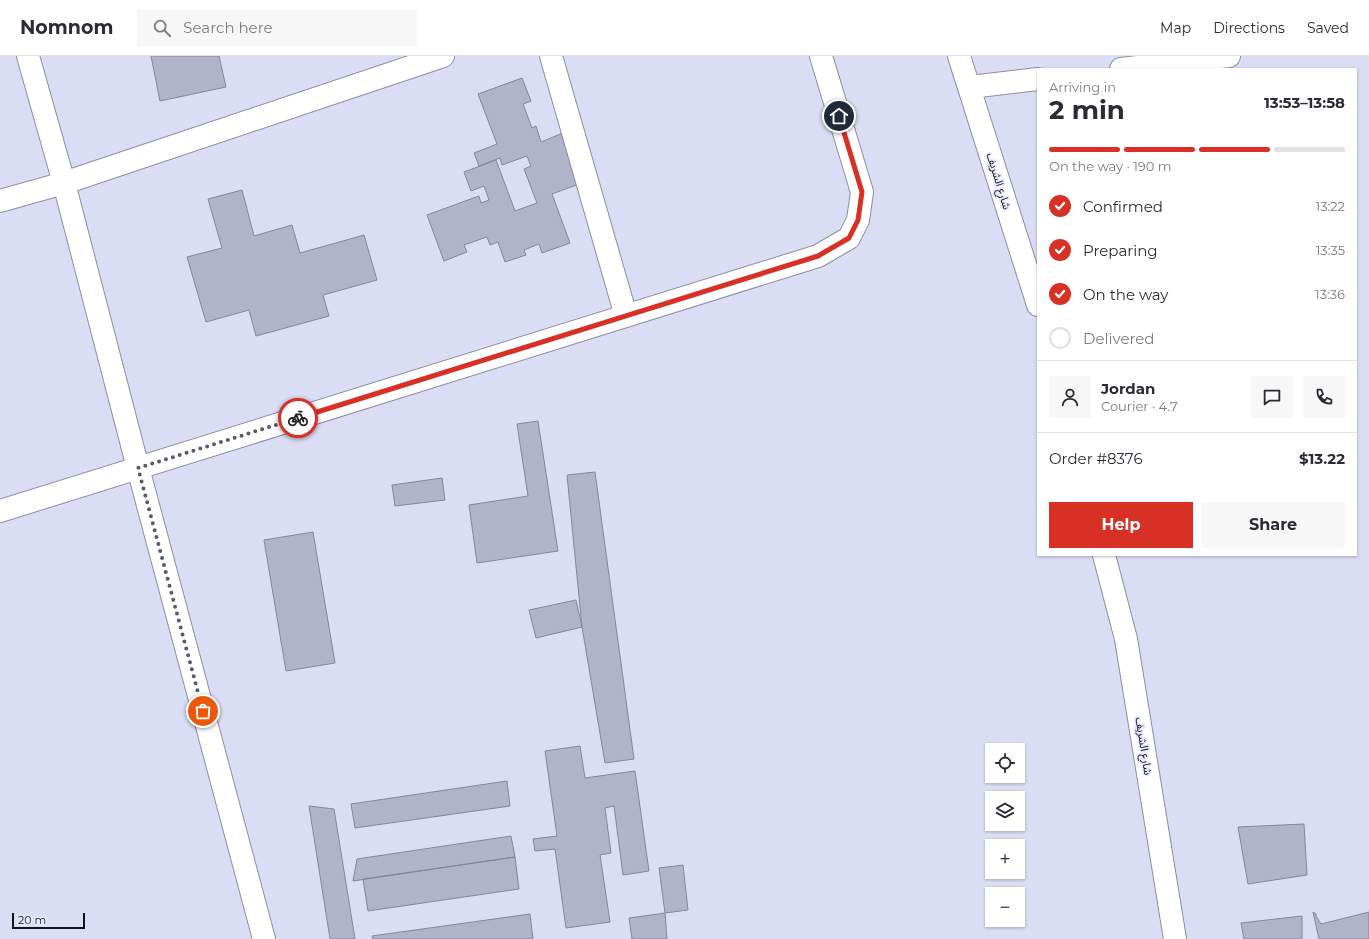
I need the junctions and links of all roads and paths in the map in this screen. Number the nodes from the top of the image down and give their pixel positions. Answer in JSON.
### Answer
{"nodes":[{"id":1,"x":28,"y":56,"type":"edge"},
{"id":2,"x":443,"y":56,"type":"edge"},
{"id":3,"x":551,"y":56,"type":"edge"},
{"id":4,"x":821,"y":56,"type":"edge"},
{"id":5,"x":959,"y":56,"type":"edge"},
{"id":6,"x":1229,"y":56,"type":"edge"},
{"id":7,"x":1129,"y":68,"type":"edge"},
{"id":8,"x":1037,"y":79,"type":"edge"},
{"id":9,"x":970,"y":87,"type":"junction"},
{"id":10,"x":64,"y":183,"type":"junction"},
{"id":11,"x":0,"y":201,"type":"edge"},
{"id":12,"x":1037,"y":302,"type":"edge"},
{"id":13,"x":626,"y":316,"type":"junction"},
{"id":14,"x":138,"y":468,"type":"junction"},
{"id":15,"x":0,"y":511,"type":"edge"},
{"id":16,"x":1104,"y":556,"type":"edge"},
{"id":17,"x":264,"y":939,"type":"edge"},
{"id":18,"x":1175,"y":939,"type":"edge"}],
"edges":[{"from":1,"to":10,"type":"street"},
{"from":2,"to":10,"type":"street"},
{"from":3,"to":13,"type":"street"},
{"from":4,"to":13,"type":"street"},
{"from":5,"to":9,"type":"street","name":"شارع الشريف"},
{"from":6,"to":7,"type":"street"},
{"from":8,"to":9,"type":"street"},
{"from":9,"to":12,"type":"street","name":"شارع الشريف"},
{"from":10,"to":11,"type":"street"},
{"from":10,"to":14,"type":"street"},
{"from":13,"to":14,"type":"street"},
{"from":14,"to":15,"type":"street"},
{"from":14,"to":17,"type":"street"},
{"from":16,"to":18,"type":"street","name":"شارع الشريف"}]}
